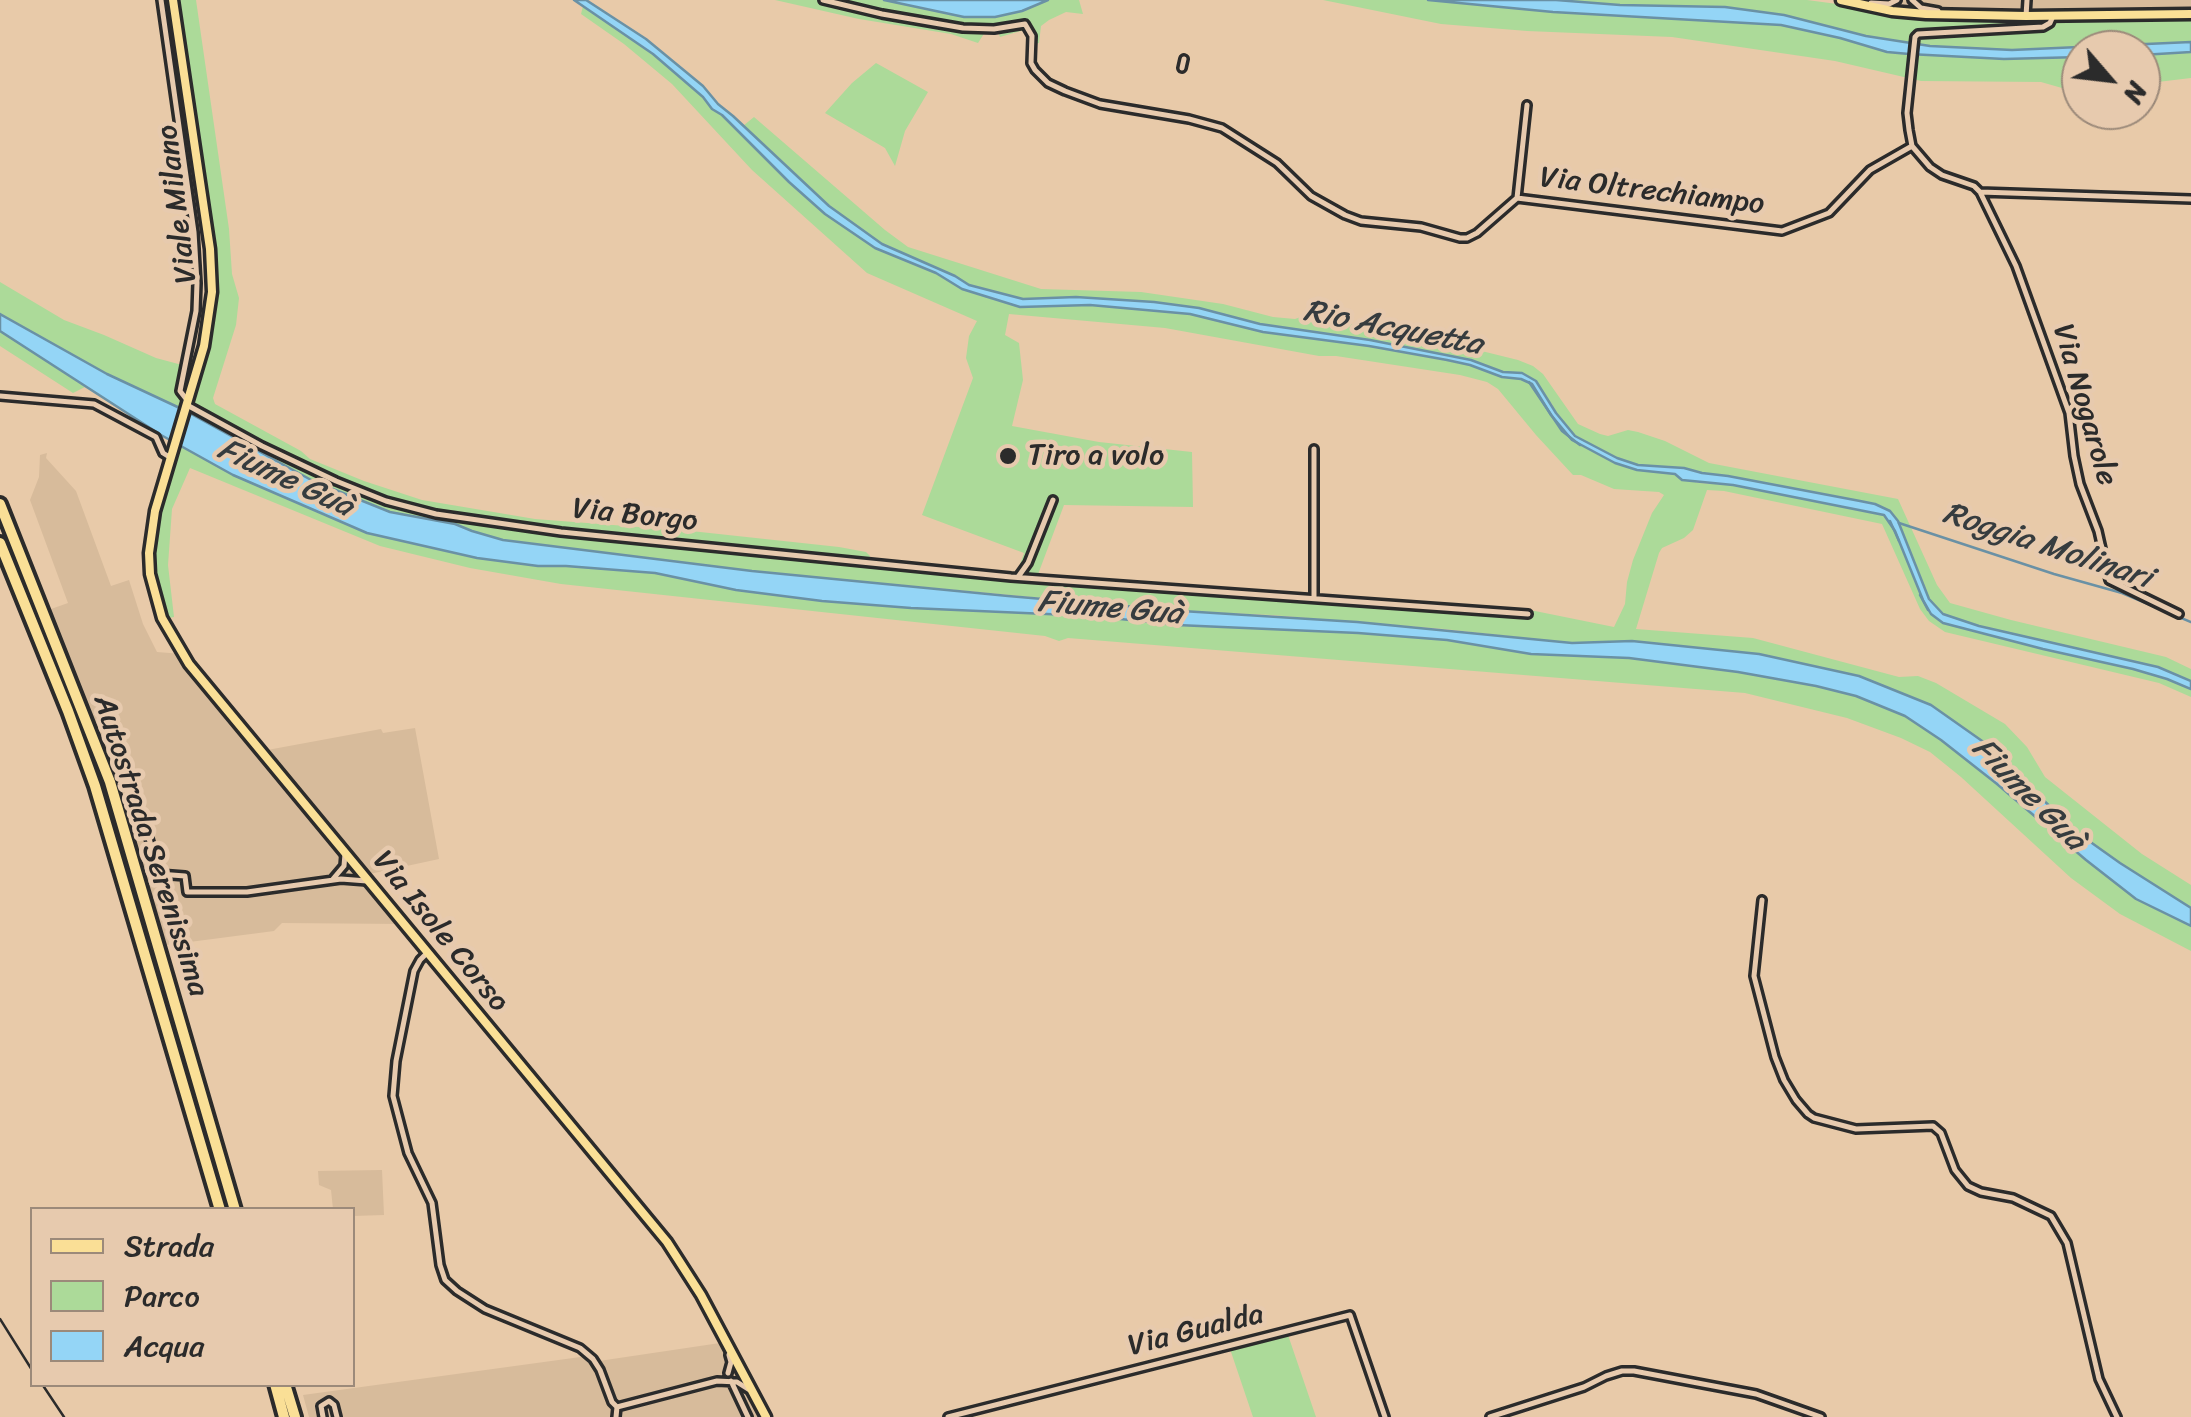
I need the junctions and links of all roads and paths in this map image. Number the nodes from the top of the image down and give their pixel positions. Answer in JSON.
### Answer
{"nodes":[{"id":1,"x":161,"y":0,"type":"edge"},
{"id":2,"x":174,"y":0,"type":"edge"},
{"id":3,"x":823,"y":0,"type":"edge"},
{"id":4,"x":1841,"y":0,"type":"edge"},
{"id":5,"x":1898,"y":0,"type":"edge"},
{"id":6,"x":1910,"y":0,"type":"edge"},
{"id":7,"x":2027,"y":0,"type":"edge"},
{"id":8,"x":1852,"y":2,"type":"edge"},
{"id":9,"x":1903,"y":12,"type":"junction"},
{"id":10,"x":1956,"y":14,"type":"junction"},
{"id":11,"x":2191,"y":14,"type":"edge"},
{"id":12,"x":2026,"y":16,"type":"junction"},
{"id":13,"x":2053,"y":16,"type":"junction"},
{"id":14,"x":1184,"y":59,"type":"dead end"},
{"id":15,"x":1182,"y":68,"type":"dead end"},
{"id":16,"x":1527,"y":106,"type":"dead end"},
{"id":17,"x":1912,"y":146,"type":"junction"},
{"id":18,"x":1980,"y":192,"type":"junction"},
{"id":19,"x":1516,"y":198,"type":"junction"},
{"id":20,"x":2191,"y":198,"type":"edge"},
{"id":21,"x":0,"y":396,"type":"edge"},
{"id":22,"x":187,"y":404,"type":"junction"},
{"id":23,"x":1314,"y":450,"type":"dead end"},
{"id":24,"x":170,"y":458,"type":"junction"},
{"id":25,"x":1053,"y":500,"type":"dead end"},
{"id":26,"x":0,"y":504,"type":"edge"},
{"id":27,"x":0,"y":543,"type":"edge"},
{"id":28,"x":1018,"y":576,"type":"junction"},
{"id":29,"x":1314,"y":598,"type":"junction"},
{"id":30,"x":1528,"y":614,"type":"dead end"},
{"id":31,"x":2178,"y":614,"type":"dead end"},
{"id":32,"x":143,"y":817,"type":"dead end"},
{"id":33,"x":344,"y":851,"type":"junction"},
{"id":34,"x":358,"y":868,"type":"junction"},
{"id":35,"x":339,"y":873,"type":"junction"},
{"id":36,"x":352,"y":879,"type":"junction"},
{"id":37,"x":331,"y":880,"type":"junction"},
{"id":38,"x":370,"y":882,"type":"junction"},
{"id":39,"x":1762,"y":900,"type":"dead end"},
{"id":40,"x":428,"y":952,"type":"junction"},
{"id":41,"x":219,"y":1207,"type":"edge"},
{"id":42,"x":234,"y":1207,"type":"edge"},
{"id":43,"x":724,"y":1338,"type":"junction"},
{"id":44,"x":743,"y":1370,"type":"junction"},
{"id":45,"x":728,"y":1372,"type":"junction"},
{"id":46,"x":717,"y":1381,"type":"junction"},
{"id":47,"x":731,"y":1381,"type":"junction"},
{"id":48,"x":275,"y":1387,"type":"edge"},
{"id":49,"x":287,"y":1387,"type":"edge"},
{"id":50,"x":757,"y":1398,"type":"junction"},
{"id":51,"x":617,"y":1406,"type":"junction"},
{"id":52,"x":284,"y":1417,"type":"edge"},
{"id":53,"x":295,"y":1417,"type":"edge"},
{"id":54,"x":323,"y":1417,"type":"edge"},
{"id":55,"x":337,"y":1417,"type":"edge"},
{"id":56,"x":616,"y":1417,"type":"edge"},
{"id":57,"x":748,"y":1417,"type":"edge"},
{"id":58,"x":766,"y":1417,"type":"edge"},
{"id":59,"x":948,"y":1417,"type":"edge"},
{"id":60,"x":1385,"y":1417,"type":"edge"},
{"id":61,"x":1490,"y":1417,"type":"edge"},
{"id":62,"x":1821,"y":1417,"type":"edge"},
{"id":63,"x":2118,"y":1417,"type":"edge"}],
"edges":[{"from":1,"to":22,"type":"street"},
{"from":2,"to":22,"type":"main road","name":"Viale Milano"},
{"from":3,"to":19,"type":"street","name":"Via Oltrechiampo"},
{"from":4,"to":8,"type":"main road"},
{"from":5,"to":8,"type":"street"},
{"from":5,"to":9,"type":"street"},
{"from":6,"to":9,"type":"street"},
{"from":6,"to":10,"type":"street"},
{"from":7,"to":12,"type":"street"},
{"from":8,"to":9,"type":"main road"},
{"from":9,"to":10,"type":"main road"},
{"from":10,"to":12,"type":"main road"},
{"from":11,"to":13,"type":"main road"},
{"from":12,"to":13,"type":"main road"},
{"from":13,"to":17,"type":"street"},
{"from":14,"to":15,"type":"street"},
{"from":16,"to":19,"type":"street"},
{"from":17,"to":18,"type":"street"},
{"from":17,"to":19,"type":"street","name":"Via Oltrechiampo"},
{"from":18,"to":20,"type":"street"},
{"from":18,"to":31,"type":"street","name":"Via Nogarole"},
{"from":21,"to":24,"type":"street"},
{"from":22,"to":24,"type":"main road","name":"Viale Milano"},
{"from":22,"to":28,"type":"street","name":"Via Borgo"},
{"from":23,"to":29,"type":"street"},
{"from":24,"to":33,"type":"main road","name":"Via Isole Corso"},
{"from":25,"to":28,"type":"street"},
{"from":26,"to":42,"type":"highway","name":"Autostrada Serenissima"},
{"from":27,"to":41,"type":"highway","name":"Autostrada Serenissima"},
{"from":28,"to":29,"type":"street","name":"Via Borgo"},
{"from":29,"to":30,"type":"street","name":"Via Borgo"},
{"from":32,"to":37,"type":"street"},
{"from":33,"to":34,"type":"main road","name":"Via Isole Corso"},
{"from":33,"to":35,"type":"street"},
{"from":34,"to":35,"type":"street"},
{"from":34,"to":36,"type":"street"},
{"from":34,"to":38,"type":"main road","name":"Via Isole Corso"},
{"from":35,"to":37,"type":"street"},
{"from":36,"to":37,"type":"street"},
{"from":36,"to":38,"type":"street"},
{"from":38,"to":40,"type":"main road","name":"Via Isole Corso"},
{"from":39,"to":63,"type":"street"},
{"from":40,"to":43,"type":"main road","name":"Via Isole Corso"},
{"from":40,"to":51,"type":"street"},
{"from":43,"to":44,"type":"main road","name":"Via Isole Corso"},
{"from":43,"to":45,"type":"street"},
{"from":44,"to":45,"type":"street"},
{"from":44,"to":47,"type":"street"},
{"from":44,"to":50,"type":"main road","name":"Via Isole Corso"},
{"from":45,"to":46,"type":"street"},
{"from":46,"to":47,"type":"street"},
{"from":46,"to":51,"type":"street"},
{"from":47,"to":50,"type":"street"},
{"from":47,"to":57,"type":"street"},
{"from":48,"to":52,"type":"highway"},
{"from":49,"to":53,"type":"highway"},
{"from":50,"to":58,"type":"main road","name":"Via Isole Corso"},
{"from":51,"to":56,"type":"street"},
{"from":54,"to":55,"type":"street"},
{"from":59,"to":60,"type":"street","name":"Via Gualda"},
{"from":61,"to":62,"type":"street"}]}
